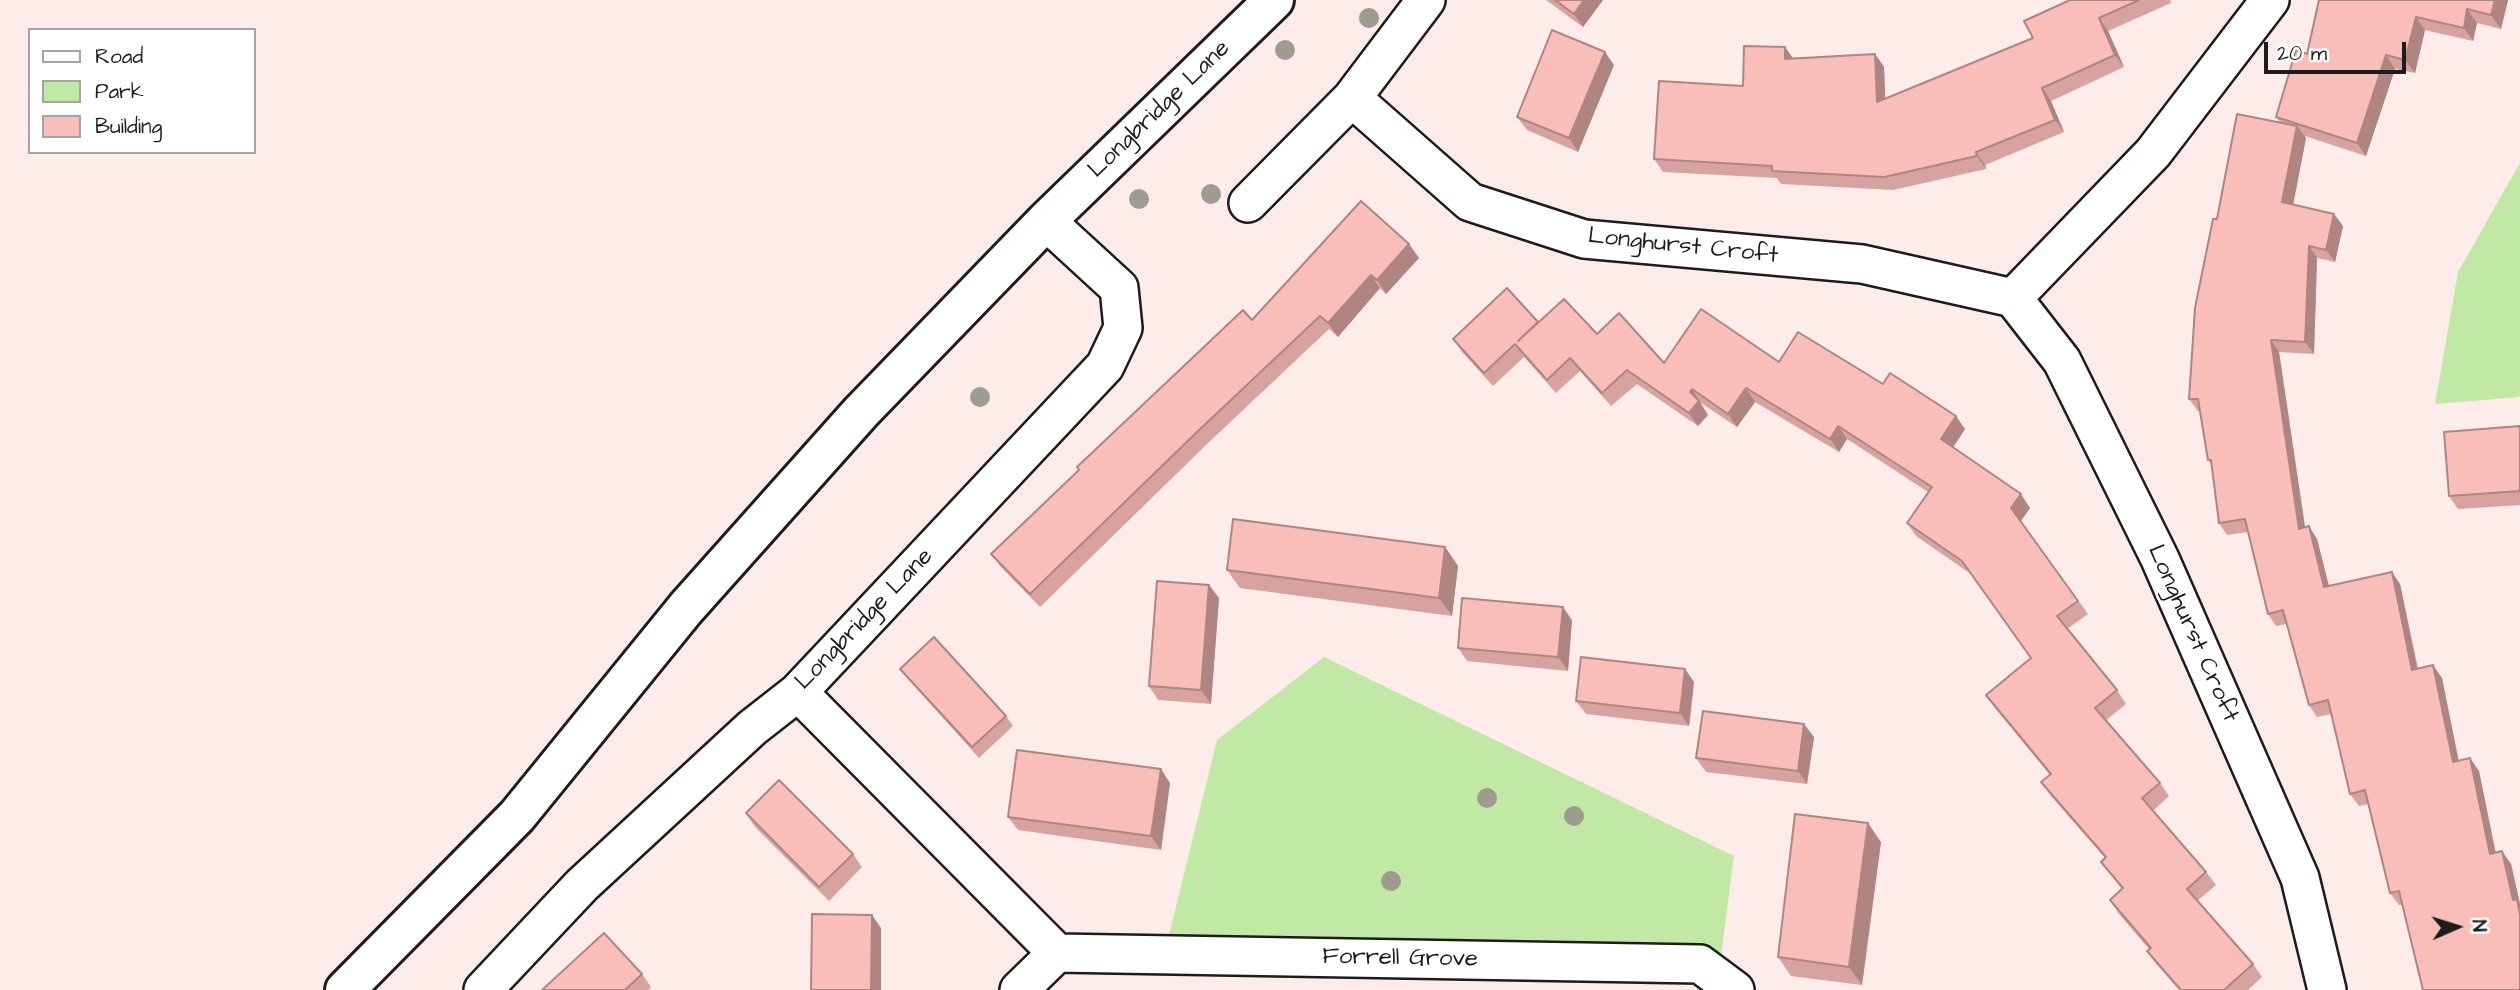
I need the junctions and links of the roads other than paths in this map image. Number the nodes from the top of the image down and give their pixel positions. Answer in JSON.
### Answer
{"nodes":[{"id":1,"x":1274,"y":0,"type":"edge"},
{"id":2,"x":1426,"y":0,"type":"edge"},
{"id":3,"x":2270,"y":0,"type":"edge"},
{"id":4,"x":1352,"y":98,"type":"junction"},
{"id":5,"x":1248,"y":203,"type":"dead end"},
{"id":6,"x":1046,"y":220,"type":"junction"},
{"id":7,"x":2013,"y":298,"type":"junction"},
{"id":8,"x":798,"y":692,"type":"junction"},
{"id":9,"x":1057,"y":953,"type":"junction"},
{"id":10,"x":345,"y":990,"type":"edge"},
{"id":11,"x":483,"y":990,"type":"edge"},
{"id":12,"x":1018,"y":990,"type":"edge"},
{"id":13,"x":1735,"y":990,"type":"edge"},
{"id":14,"x":2327,"y":990,"type":"edge"}],
"edges":[{"from":1,"to":6,"type":"main road","name":"Longbridge Lane"},
{"from":2,"to":4,"type":"street"},
{"from":3,"to":7,"type":"street"},
{"from":4,"to":5,"type":"street"},
{"from":4,"to":7,"type":"street","name":"Longhurst Croft"},
{"from":6,"to":8,"type":"street","name":"Longbridge Lane"},
{"from":6,"to":10,"type":"main road","name":"Longbridge Lane"},
{"from":7,"to":14,"type":"street","name":"Longhurst Croft"},
{"from":8,"to":9,"type":"street"},
{"from":8,"to":11,"type":"street","name":"Longbridge Lane"},
{"from":9,"to":12,"type":"street"},
{"from":9,"to":13,"type":"street","name":"Forrell Grove"}]}
